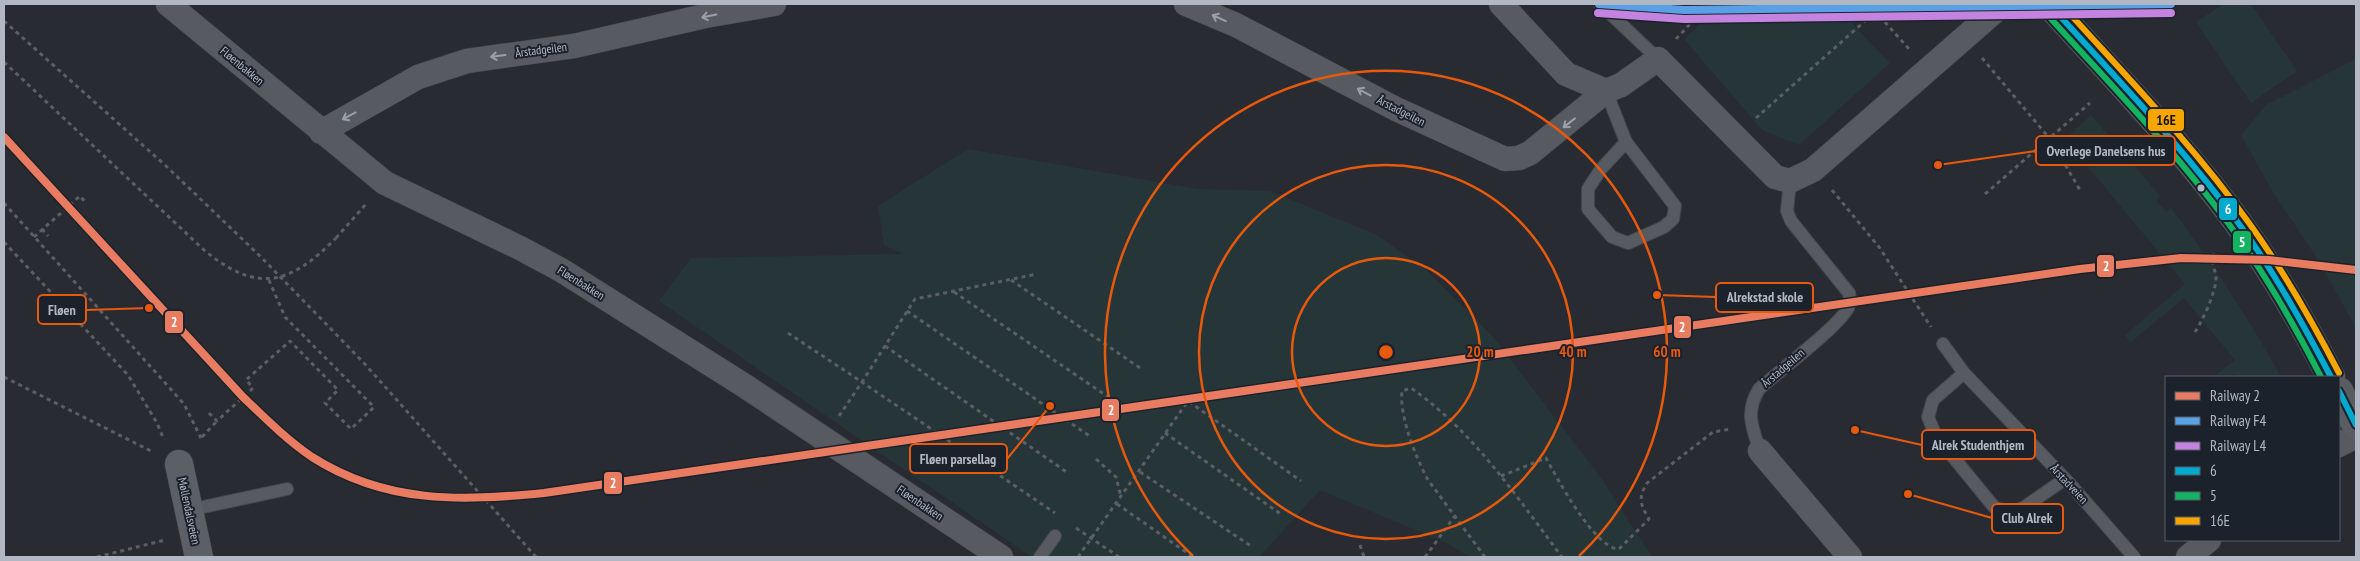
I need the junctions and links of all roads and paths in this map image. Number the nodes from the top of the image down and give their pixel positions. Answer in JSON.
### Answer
{"nodes":[{"id":1,"x":168,"y":4,"type":"edge"},
{"id":2,"x":774,"y":4,"type":"edge"},
{"id":3,"x":1186,"y":4,"type":"edge"},
{"id":4,"x":1501,"y":4,"type":"edge"},
{"id":5,"x":1600,"y":4,"type":"edge"},
{"id":6,"x":1712,"y":4,"type":"edge"},
{"id":7,"x":1758,"y":4,"type":"edge"},
{"id":8,"x":1869,"y":4,"type":"edge"},
{"id":9,"x":1884,"y":4,"type":"edge"},
{"id":10,"x":2003,"y":4,"type":"edge"},
{"id":11,"x":2049,"y":4,"type":"edge"},
{"id":12,"x":1876,"y":11,"type":"junction"},
{"id":13,"x":4,"y":21,"type":"edge"},
{"id":14,"x":1691,"y":23,"type":"junction"},
{"id":15,"x":1676,"y":39,"type":"dead end"},
{"id":16,"x":1979,"y":55,"type":"dead end"},
{"id":17,"x":1658,"y":59,"type":"junction"},
{"id":18,"x":4,"y":62,"type":"edge"},
{"id":19,"x":1927,"y":70,"type":"junction"},
{"id":20,"x":1606,"y":91,"type":"junction"},
{"id":21,"x":2090,"y":103,"type":"dead end"},
{"id":22,"x":1754,"y":120,"type":"dead end"},
{"id":23,"x":321,"y":132,"type":"junction"},
{"id":24,"x":2050,"y":139,"type":"junction"},
{"id":25,"x":1626,"y":142,"type":"junction"},
{"id":26,"x":1790,"y":181,"type":"junction"},
{"id":27,"x":385,"y":183,"type":"junction"},
{"id":28,"x":2080,"y":190,"type":"dead end"},
{"id":29,"x":1833,"y":191,"type":"dead end"},
{"id":30,"x":1985,"y":194,"type":"dead end"},
{"id":31,"x":4,"y":203,"type":"edge"},
{"id":32,"x":86,"y":203,"type":"dead end"},
{"id":33,"x":42,"y":229,"type":"junction"},
{"id":34,"x":48,"y":236,"type":"dead end"},
{"id":35,"x":34,"y":237,"type":"junction"},
{"id":36,"x":4,"y":242,"type":"edge"},
{"id":37,"x":2214,"y":252,"type":"dead end"},
{"id":38,"x":1037,"y":274,"type":"dead end"},
{"id":39,"x":268,"y":278,"type":"junction"},
{"id":40,"x":1010,"y":280,"type":"junction"},
{"id":41,"x":954,"y":291,"type":"junction"},
{"id":42,"x":907,"y":311,"type":"junction"},
{"id":43,"x":2195,"y":332,"type":"dead end"},
{"id":44,"x":788,"y":333,"type":"dead end"},
{"id":45,"x":1943,"y":344,"type":"joint"},
{"id":46,"x":885,"y":346,"type":"junction"},
{"id":47,"x":1143,"y":370,"type":"dead end"},
{"id":48,"x":1964,"y":373,"type":"junction"},
{"id":49,"x":2331,"y":376,"type":"edge"},
{"id":50,"x":4,"y":377,"type":"edge"},
{"id":51,"x":862,"y":382,"type":"junction"},
{"id":52,"x":2340,"y":393,"type":"edge"},
{"id":53,"x":1117,"y":403,"type":"dead end"},
{"id":54,"x":209,"y":413,"type":"dead end"},
{"id":55,"x":2356,"y":425,"type":"edge"},
{"id":56,"x":1165,"y":433,"type":"junction"},
{"id":57,"x":2356,"y":436,"type":"edge"},
{"id":58,"x":1091,"y":437,"type":"dead end"},
{"id":59,"x":201,"y":438,"type":"dead end"},
{"id":60,"x":824,"y":438,"type":"junction"},
{"id":61,"x":1757,"y":443,"type":"junction"},
{"id":62,"x":2340,"y":444,"type":"edge"},
{"id":63,"x":153,"y":452,"type":"dead end"},
{"id":64,"x":1096,"y":458,"type":"dead end"},
{"id":65,"x":179,"y":464,"type":"joint"},
{"id":66,"x":1140,"y":472,"type":"junction"},
{"id":67,"x":1068,"y":473,"type":"dead end"},
{"id":68,"x":1501,"y":476,"type":"junction"},
{"id":69,"x":2065,"y":479,"type":"junction"},
{"id":70,"x":1301,"y":482,"type":"dead end"},
{"id":71,"x":288,"y":489,"type":"dead end"},
{"id":72,"x":1121,"y":497,"type":"junction"},
{"id":73,"x":1117,"y":504,"type":"junction"},
{"id":74,"x":1045,"y":506,"type":"dead end"},
{"id":75,"x":1282,"y":514,"type":"dead end"},
{"id":76,"x":1454,"y":517,"type":"junction"},
{"id":77,"x":194,"y":533,"type":"edge"},
{"id":78,"x":1056,"y":536,"type":"dead end"},
{"id":79,"x":1091,"y":539,"type":"junction"},
{"id":80,"x":2208,"y":541,"type":"edge"},
{"id":81,"x":1360,"y":545,"type":"dead end"},
{"id":82,"x":1251,"y":546,"type":"dead end"},
{"id":83,"x":97,"y":557,"type":"edge"},
{"id":84,"x":536,"y":557,"type":"edge"},
{"id":85,"x":1001,"y":557,"type":"edge"},
{"id":86,"x":1040,"y":557,"type":"edge"},
{"id":87,"x":1078,"y":557,"type":"edge"},
{"id":88,"x":1119,"y":557,"type":"edge"},
{"id":89,"x":1193,"y":557,"type":"edge"},
{"id":90,"x":1364,"y":557,"type":"edge"},
{"id":91,"x":1426,"y":557,"type":"edge"},
{"id":92,"x":1485,"y":557,"type":"edge"},
{"id":93,"x":1562,"y":557,"type":"edge"},
{"id":94,"x":1850,"y":557,"type":"edge"},
{"id":95,"x":2134,"y":557,"type":"edge"},
{"id":96,"x":2188,"y":557,"type":"edge"}],
"edges":[{"from":1,"to":23,"type":"street","name":"Fløenbakken"},
{"from":2,"to":23,"type":"street","name":"Årstadgeilen","one_way":true},
{"from":20,"to":3,"type":"street","name":"Årstadgeilen","one_way":true},
{"from":4,"to":20,"type":"street"},
{"from":5,"to":17,"type":"lane"},
{"from":6,"to":14,"type":"path"},
{"from":7,"to":14,"type":"path"},
{"from":8,"to":12,"type":"path"},
{"from":9,"to":12,"type":"path"},
{"from":10,"to":19,"type":"street"},
{"from":11,"to":49,"type":"main road"},
{"from":12,"to":19,"type":"path"},
{"from":12,"to":22,"type":"path"},
{"from":13,"to":84,"type":"path"},
{"from":14,"to":15,"type":"path"},
{"from":16,"to":24,"type":"path"},
{"from":17,"to":20,"type":"street","name":"Årstadgeilen"},
{"from":17,"to":26,"type":"street"},
{"from":18,"to":39,"type":"path","bridge":true},
{"from":19,"to":26,"type":"street"},
{"from":20,"to":25,"type":"lane"},
{"from":21,"to":24,"type":"path"},
{"from":23,"to":27,"type":"street","name":"Fløenbakken"},
{"from":24,"to":28,"type":"path"},
{"from":24,"to":30,"type":"path"},
{"from":25,"to":25,"type":"lane"},
{"from":26,"to":61,"type":"lane","name":"Årstadgeilen"},
{"from":27,"to":39,"type":"path","bridge":true},
{"from":27,"to":60,"type":"street","name":"Fløenbakken"},
{"from":29,"to":45,"type":"path"},
{"from":31,"to":35,"type":"path"},
{"from":32,"to":33,"type":"path"},
{"from":33,"to":34,"type":"path"},
{"from":33,"to":35,"type":"path"},
{"from":35,"to":59,"type":"path"},
{"from":36,"to":65,"type":"path"},
{"from":37,"to":43,"type":"path"},
{"from":38,"to":40,"type":"path"},
{"from":39,"to":54,"type":"path"},
{"from":40,"to":41,"type":"path"},
{"from":40,"to":47,"type":"path"},
{"from":41,"to":42,"type":"path"},
{"from":41,"to":53,"type":"path"},
{"from":42,"to":46,"type":"path"},
{"from":42,"to":58,"type":"path"},
{"from":44,"to":51,"type":"path"},
{"from":45,"to":48,"type":"lane","name":"Årstadveien"},
{"from":46,"to":51,"type":"path"},
{"from":46,"to":67,"type":"path"},
{"from":48,"to":69,"type":"lane","name":"Årstadveien"},
{"from":48,"to":69,"type":"lane"},
{"from":50,"to":63,"type":"path"},
{"from":51,"to":60,"type":"path"},
{"from":51,"to":74,"type":"path"},
{"from":52,"to":55,"type":"main road"},
{"from":56,"to":66,"type":"path"},
{"from":56,"to":70,"type":"path"},
{"from":56,"to":75,"type":"path"},
{"from":57,"to":62,"type":"street"},
{"from":60,"to":85,"type":"street","name":"Fløenbakken"},
{"from":61,"to":68,"type":"path"},
{"from":61,"to":94,"type":"street"},
{"from":64,"to":72,"type":"path"},
{"from":65,"to":77,"type":"street","name":"Møllendalsveien"},
{"from":66,"to":72,"type":"path"},
{"from":66,"to":82,"type":"path"},
{"from":68,"to":76,"type":"path"},
{"from":68,"to":93,"type":"path"},
{"from":69,"to":95,"type":"lane","name":"Årstadveien"},
{"from":71,"to":77,"type":"lane"},
{"from":72,"to":73,"type":"path"},
{"from":73,"to":79,"type":"path"},
{"from":73,"to":89,"type":"path"},
{"from":76,"to":91,"type":"path"},
{"from":76,"to":92,"type":"path"},
{"from":77,"to":83,"type":"path"},
{"from":78,"to":86,"type":"lane"},
{"from":79,"to":87,"type":"path"},
{"from":79,"to":88,"type":"path"},
{"from":80,"to":96,"type":"street"},
{"from":81,"to":90,"type":"path"}]}
